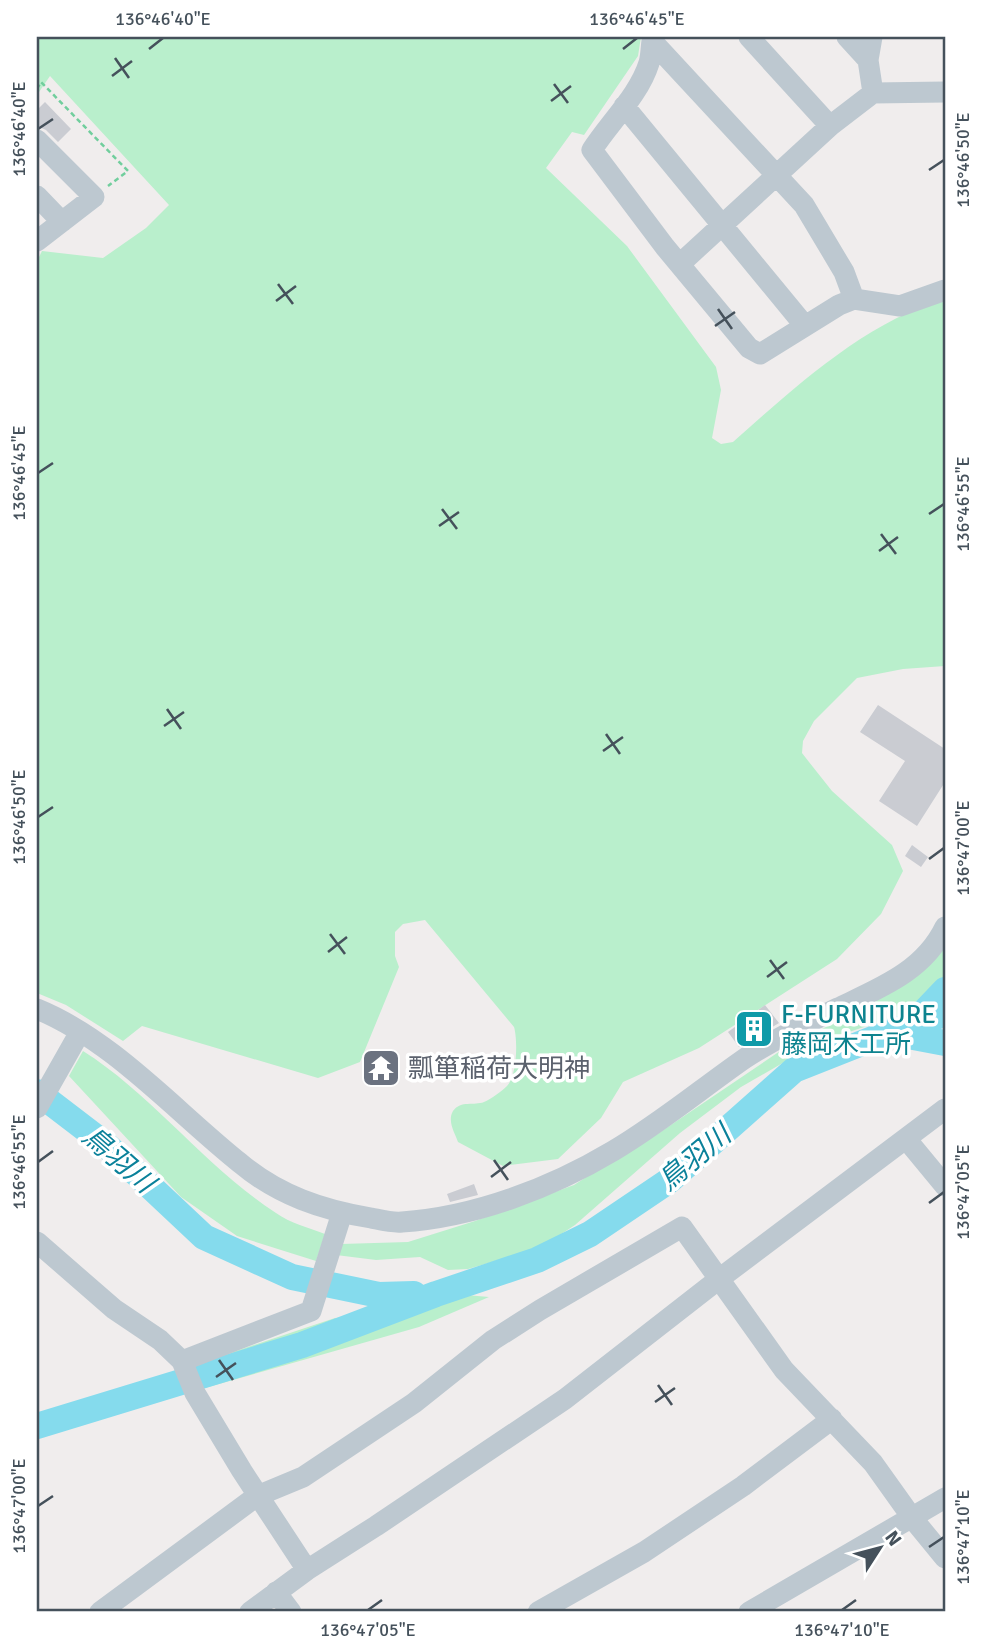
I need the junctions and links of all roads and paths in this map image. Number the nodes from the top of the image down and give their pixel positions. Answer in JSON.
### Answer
{"nodes":[{"id":1,"x":748,"y":37,"type":"edge"},
{"id":2,"x":847,"y":37,"type":"edge"},
{"id":3,"x":872,"y":37,"type":"edge"},
{"id":4,"x":656,"y":39,"type":"edge"},
{"id":5,"x":868,"y":60,"type":"junction"},
{"id":6,"x":37,"y":89,"type":"edge"},
{"id":7,"x":873,"y":93,"type":"junction"},
{"id":8,"x":945,"y":93,"type":"edge"},
{"id":9,"x":624,"y":106,"type":"junction"},
{"id":10,"x":830,"y":126,"type":"junction"},
{"id":11,"x":37,"y":140,"type":"edge"},
{"id":12,"x":776,"y":175,"type":"junction"},
{"id":13,"x":37,"y":196,"type":"edge"},
{"id":14,"x":94,"y":197,"type":"junction"},
{"id":15,"x":62,"y":222,"type":"junction"},
{"id":16,"x":722,"y":224,"type":"junction"},
{"id":17,"x":37,"y":241,"type":"edge"},
{"id":18,"x":681,"y":263,"type":"junction"},
{"id":19,"x":945,"y":289,"type":"edge"},
{"id":20,"x":854,"y":299,"type":"junction"},
{"id":21,"x":805,"y":326,"type":"junction"},
{"id":22,"x":945,"y":926,"type":"edge"},
{"id":23,"x":37,"y":1009,"type":"edge"},
{"id":24,"x":79,"y":1034,"type":"junction"},
{"id":25,"x":37,"y":1108,"type":"edge"},
{"id":26,"x":945,"y":1110,"type":"edge"},
{"id":27,"x":907,"y":1140,"type":"junction"},
{"id":28,"x":945,"y":1186,"type":"edge"},
{"id":29,"x":342,"y":1213,"type":"junction"},
{"id":30,"x":37,"y":1242,"type":"edge"},
{"id":31,"x":719,"y":1279,"type":"junction"},
{"id":32,"x":182,"y":1361,"type":"junction"},
{"id":33,"x":832,"y":1419,"type":"junction"},
{"id":34,"x":257,"y":1496,"type":"junction"},
{"id":35,"x":945,"y":1499,"type":"edge"},
{"id":36,"x":913,"y":1519,"type":"junction"},
{"id":37,"x":945,"y":1558,"type":"edge"},
{"id":38,"x":307,"y":1570,"type":"junction"},
{"id":39,"x":276,"y":1592,"type":"junction"},
{"id":40,"x":100,"y":1612,"type":"edge"},
{"id":41,"x":250,"y":1612,"type":"edge"},
{"id":42,"x":291,"y":1612,"type":"edge"},
{"id":43,"x":538,"y":1612,"type":"edge"},
{"id":44,"x":749,"y":1612,"type":"edge"}],
"edges":[{"from":1,"to":10,"type":"street"},
{"from":2,"to":5,"type":"street"},
{"from":3,"to":5,"type":"street"},
{"from":4,"to":9,"type":"street"},
{"from":4,"to":12,"type":"street"},
{"from":5,"to":7,"type":"street"},
{"from":6,"to":14,"type":"path"},
{"from":7,"to":8,"type":"street"},
{"from":7,"to":10,"type":"street"},
{"from":9,"to":16,"type":"street"},
{"from":9,"to":18,"type":"street"},
{"from":10,"to":12,"type":"street"},
{"from":11,"to":14,"type":"street"},
{"from":12,"to":16,"type":"street"},
{"from":12,"to":20,"type":"street"},
{"from":13,"to":15,"type":"street"},
{"from":14,"to":15,"type":"street"},
{"from":15,"to":17,"type":"street"},
{"from":16,"to":18,"type":"street"},
{"from":16,"to":21,"type":"street"},
{"from":18,"to":21,"type":"street"},
{"from":19,"to":20,"type":"street"},
{"from":20,"to":21,"type":"street"},
{"from":22,"to":29,"type":"street"},
{"from":23,"to":24,"type":"street"},
{"from":24,"to":25,"type":"street"},
{"from":24,"to":29,"type":"street"},
{"from":26,"to":27,"type":"street"},
{"from":27,"to":28,"type":"street"},
{"from":27,"to":31,"type":"street"},
{"from":29,"to":32,"type":"street"},
{"from":30,"to":32,"type":"street"},
{"from":31,"to":33,"type":"street"},
{"from":31,"to":34,"type":"street"},
{"from":31,"to":38,"type":"street"},
{"from":32,"to":34,"type":"street"},
{"from":33,"to":36,"type":"street"},
{"from":33,"to":43,"type":"street"},
{"from":34,"to":38,"type":"street"},
{"from":34,"to":40,"type":"street"},
{"from":35,"to":36,"type":"street"},
{"from":36,"to":37,"type":"street"},
{"from":36,"to":44,"type":"street"},
{"from":38,"to":39,"type":"street"},
{"from":39,"to":41,"type":"street"},
{"from":39,"to":42,"type":"street"}]}
